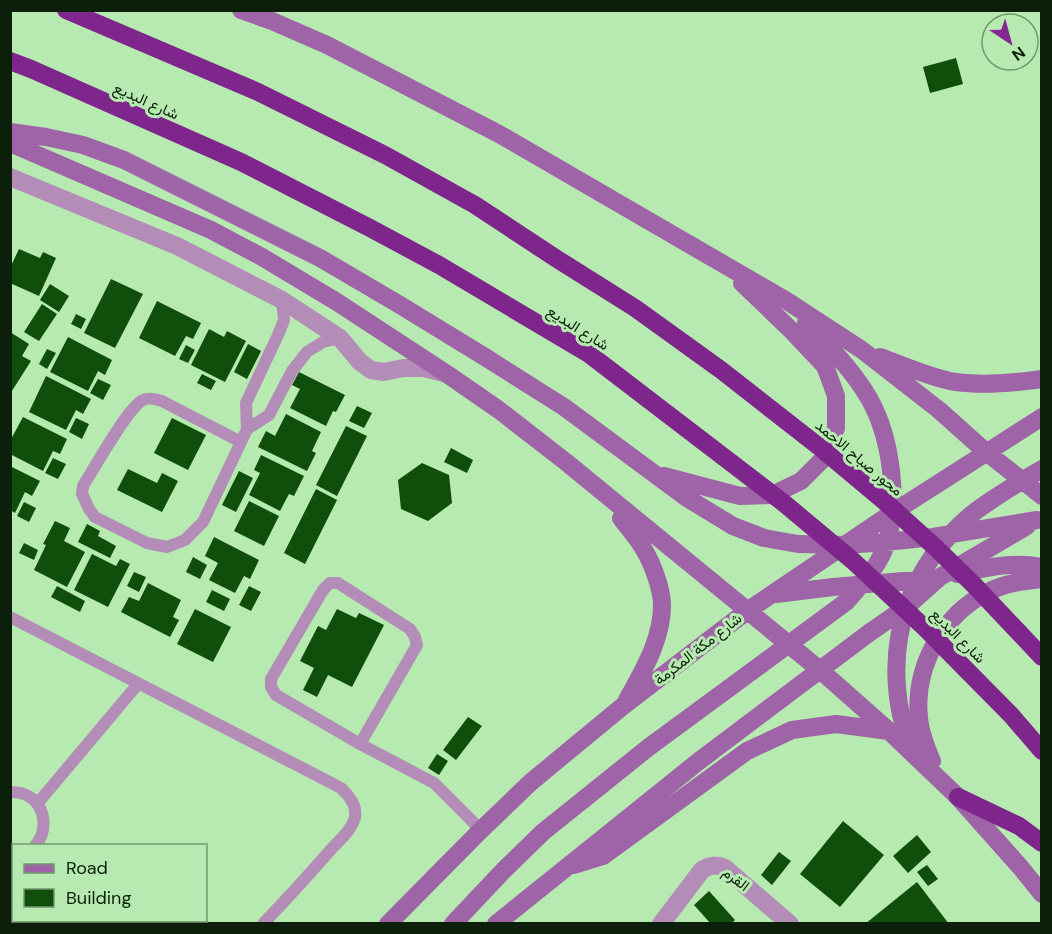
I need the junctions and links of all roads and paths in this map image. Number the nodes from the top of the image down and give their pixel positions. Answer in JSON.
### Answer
{"nodes":[{"id":1,"x":66,"y":10,"type":"edge"},
{"id":2,"x":241,"y":10,"type":"edge"},
{"id":3,"x":10,"y":61,"type":"edge"},
{"id":4,"x":10,"y":132,"type":"edge"},
{"id":5,"x":10,"y":143,"type":"edge"},
{"id":6,"x":10,"y":177,"type":"edge"},
{"id":7,"x":722,"y":264,"type":"junction"},
{"id":8,"x":282,"y":300,"type":"junction"},
{"id":9,"x":787,"y":301,"type":"junction"},
{"id":10,"x":340,"y":338,"type":"junction"},
{"id":11,"x":862,"y":350,"type":"junction"},
{"id":12,"x":447,"y":374,"type":"junction"},
{"id":13,"x":1041,"y":379,"type":"edge"},
{"id":14,"x":1041,"y":417,"type":"edge"},
{"id":15,"x":247,"y":429,"type":"junction"},
{"id":16,"x":241,"y":442,"type":"junction"},
{"id":17,"x":986,"y":452,"type":"junction"},
{"id":18,"x":1041,"y":469,"type":"edge"},
{"id":19,"x":650,"y":472,"type":"junction"},
{"id":20,"x":584,"y":477,"type":"junction"},
{"id":21,"x":1023,"y":480,"type":"junction"},
{"id":22,"x":1041,"y":496,"type":"edge"},
{"id":23,"x":892,"y":513,"type":"junction"},
{"id":24,"x":1039,"y":519,"type":"edge"},
{"id":25,"x":952,"y":534,"type":"junction"},
{"id":26,"x":886,"y":542,"type":"junction"},
{"id":27,"x":846,"y":545,"type":"junction"},
{"id":28,"x":1041,"y":567,"type":"edge"},
{"id":29,"x":940,"y":577,"type":"junction"},
{"id":30,"x":1041,"y":579,"type":"edge"},
{"id":31,"x":917,"y":581,"type":"junction"},
{"id":32,"x":862,"y":585,"type":"junction"},
{"id":33,"x":771,"y":595,"type":"junction"},
{"id":34,"x":905,"y":608,"type":"junction"},
{"id":35,"x":747,"y":611,"type":"junction"},
{"id":36,"x":10,"y":617,"type":"edge"},
{"id":37,"x":788,"y":645,"type":"junction"},
{"id":38,"x":1041,"y":657,"type":"edge"},
{"id":39,"x":820,"y":670,"type":"junction"},
{"id":40,"x":138,"y":684,"type":"junction"},
{"id":41,"x":623,"y":706,"type":"junction"},
{"id":42,"x":889,"y":731,"type":"junction"},
{"id":43,"x":360,"y":744,"type":"junction"},
{"id":44,"x":1041,"y":751,"type":"edge"},
{"id":45,"x":919,"y":761,"type":"junction"},
{"id":46,"x":10,"y":792,"type":"edge"},
{"id":47,"x":958,"y":797,"type":"junction"},
{"id":48,"x":37,"y":804,"type":"junction"},
{"id":49,"x":481,"y":830,"type":"junction"},
{"id":50,"x":1041,"y":843,"type":"edge"},
{"id":51,"x":39,"y":844,"type":"edge"},
{"id":52,"x":567,"y":867,"type":"junction"},
{"id":53,"x":1041,"y":894,"type":"edge"},
{"id":54,"x":263,"y":924,"type":"edge"},
{"id":55,"x":388,"y":924,"type":"edge"},
{"id":56,"x":453,"y":924,"type":"edge"},
{"id":57,"x":496,"y":924,"type":"edge"},
{"id":58,"x":661,"y":924,"type":"edge"},
{"id":59,"x":790,"y":924,"type":"edge"}],
"edges":[{"from":1,"to":38,"type":"highway","name":"محور صباح الاحمد"},
{"from":2,"to":7,"type":"main road"},
{"from":3,"to":44,"type":"highway","name":"شارع البديع"},
{"from":4,"to":19,"type":"main road"},
{"from":5,"to":12,"type":"main road"},
{"from":6,"to":8,"type":"street"},
{"from":7,"to":9,"type":"main road"},
{"from":7,"to":19,"type":"main road"},
{"from":8,"to":10,"type":"street"},
{"from":8,"to":15,"type":"lane"},
{"from":9,"to":11,"type":"main road"},
{"from":9,"to":23,"type":"main road"},
{"from":10,"to":12,"type":"street"},
{"from":10,"to":15,"type":"lane"},
{"from":11,"to":13,"type":"main road"},
{"from":11,"to":17,"type":"main road"},
{"from":12,"to":20,"type":"main road"},
{"from":14,"to":17,"type":"main road","name":"شارع مكة المكرمة"},
{"from":15,"to":16,"type":"lane"},
{"from":16,"to":16,"type":"lane"},
{"from":17,"to":21,"type":"main road"},
{"from":17,"to":23,"type":"main road","name":"شارع مكة المكرمة"},
{"from":18,"to":21,"type":"main road"},
{"from":19,"to":27,"type":"main road"},
{"from":20,"to":35,"type":"main road"},
{"from":20,"to":41,"type":"main road"},
{"from":21,"to":22,"type":"main road"},
{"from":21,"to":25,"type":"main road"},
{"from":23,"to":26,"type":"main road"},
{"from":23,"to":27,"type":"main road","name":"شارع مكة المكرمة"},
{"from":24,"to":25,"type":"main road"},
{"from":24,"to":29,"type":"main road"},
{"from":25,"to":26,"type":"main road"},
{"from":25,"to":31,"type":"main road"},
{"from":26,"to":27,"type":"main road"},
{"from":26,"to":32,"type":"main road"},
{"from":27,"to":33,"type":"main road","name":"شارع مكة المكرمة"},
{"from":28,"to":29,"type":"main road"},
{"from":29,"to":31,"type":"main road"},
{"from":29,"to":34,"type":"main road"},
{"from":30,"to":47,"type":"main road"},
{"from":31,"to":32,"type":"main road"},
{"from":31,"to":34,"type":"main road"},
{"from":32,"to":33,"type":"main road"},
{"from":32,"to":37,"type":"main road"},
{"from":33,"to":35,"type":"main road","name":"شارع مكة المكرمة"},
{"from":34,"to":39,"type":"main road"},
{"from":34,"to":45,"type":"main road"},
{"from":35,"to":37,"type":"main road"},
{"from":35,"to":41,"type":"main road","name":"شارع مكة المكرمة"},
{"from":36,"to":40,"type":"lane"},
{"from":37,"to":39,"type":"main road"},
{"from":37,"to":56,"type":"main road"},
{"from":39,"to":42,"type":"main road"},
{"from":39,"to":52,"type":"main road"},
{"from":40,"to":48,"type":"lane"},
{"from":40,"to":54,"type":"lane"},
{"from":41,"to":49,"type":"main road","name":"شارع مكة المكرمة"},
{"from":42,"to":45,"type":"main road"},
{"from":42,"to":52,"type":"main road"},
{"from":43,"to":43,"type":"lane"},
{"from":43,"to":49,"type":"lane"},
{"from":45,"to":47,"type":"main road"},
{"from":46,"to":48,"type":"lane"},
{"from":47,"to":50,"type":"highway"},
{"from":47,"to":53,"type":"main road"},
{"from":48,"to":51,"type":"lane"},
{"from":49,"to":55,"type":"main road","name":"شارع مكة المكرمة"},
{"from":52,"to":57,"type":"main road"},
{"from":58,"to":59,"type":"street","name":"القرم"}]}
